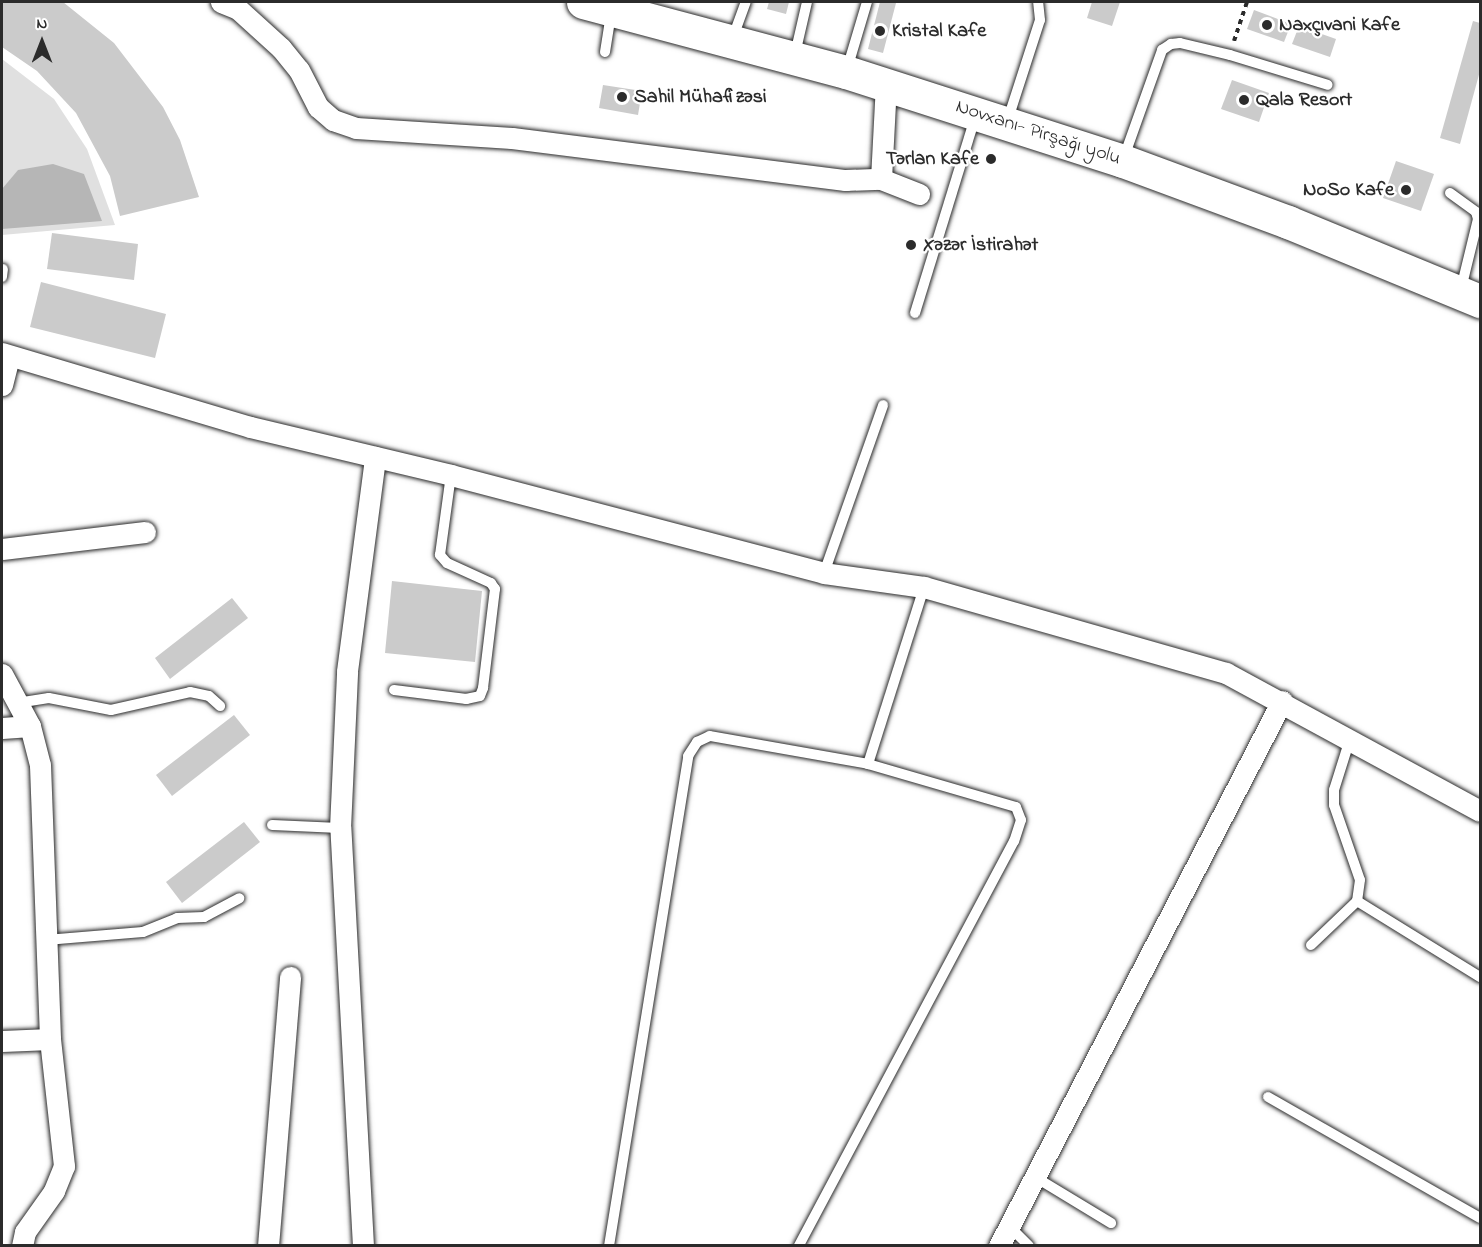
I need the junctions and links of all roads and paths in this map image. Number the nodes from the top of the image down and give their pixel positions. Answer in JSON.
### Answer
{"nodes":[{"id":1,"x":221,"y":2,"type":"edge"},
{"id":2,"x":746,"y":2,"type":"edge"},
{"id":3,"x":807,"y":2,"type":"edge"},
{"id":4,"x":867,"y":2,"type":"edge"},
{"id":5,"x":1038,"y":2,"type":"edge"},
{"id":6,"x":1246,"y":2,"type":"edge"},
{"id":7,"x":609,"y":5,"type":"edge"},
{"id":8,"x":732,"y":40,"type":"junction"},
{"id":9,"x":605,"y":52,"type":"dead end"},
{"id":10,"x":1230,"y":56,"type":"junction"},
{"id":11,"x":794,"y":57,"type":"junction"},
{"id":12,"x":846,"y":72,"type":"junction"},
{"id":13,"x":886,"y":84,"type":"junction"},
{"id":14,"x":1328,"y":85,"type":"dead end"},
{"id":15,"x":992,"y":117,"type":"junction"},
{"id":16,"x":1123,"y":160,"type":"junction"},
{"id":17,"x":881,"y":179,"type":"junction"},
{"id":18,"x":1450,"y":193,"type":"dead end"},
{"id":19,"x":919,"y":194,"type":"dead end"},
{"id":20,"x":1470,"y":296,"type":"edge"},
{"id":21,"x":915,"y":313,"type":"dead end"},
{"id":22,"x":5,"y":354,"type":"edge"},
{"id":23,"x":2,"y":385,"type":"edge"},
{"id":24,"x":883,"y":405,"type":"dead end"},
{"id":25,"x":375,"y":457,"type":"junction"},
{"id":26,"x":451,"y":475,"type":"junction"},
{"id":27,"x":145,"y":532,"type":"dead end"},
{"id":28,"x":2,"y":549,"type":"edge"},
{"id":29,"x":824,"y":573,"type":"junction"},
{"id":30,"x":924,"y":587,"type":"junction"},
{"id":31,"x":2,"y":679,"type":"edge"},
{"id":32,"x":394,"y":690,"type":"dead end"},
{"id":33,"x":1282,"y":701,"type":"junction"},
{"id":34,"x":18,"y":703,"type":"junction"},
{"id":35,"x":219,"y":706,"type":"dead end"},
{"id":36,"x":30,"y":726,"type":"junction"},
{"id":37,"x":2,"y":728,"type":"edge"},
{"id":38,"x":1350,"y":739,"type":"junction"},
{"id":39,"x":868,"y":764,"type":"junction"},
{"id":40,"x":1480,"y":811,"type":"edge"},
{"id":41,"x":272,"y":825,"type":"dead end"},
{"id":42,"x":340,"y":828,"type":"junction"},
{"id":43,"x":239,"y":898,"type":"dead end"},
{"id":44,"x":1357,"y":901,"type":"junction"},
{"id":45,"x":46,"y":940,"type":"junction"},
{"id":46,"x":1311,"y":945,"type":"dead end"},
{"id":47,"x":290,"y":977,"type":"dead end"},
{"id":48,"x":1480,"y":977,"type":"edge"},
{"id":49,"x":50,"y":1039,"type":"junction"},
{"id":50,"x":2,"y":1041,"type":"edge"},
{"id":51,"x":1268,"y":1097,"type":"dead end"},
{"id":52,"x":1035,"y":1177,"type":"junction"},
{"id":53,"x":1480,"y":1218,"type":"edge"},
{"id":54,"x":1112,"y":1223,"type":"dead end"},
{"id":55,"x":1009,"y":1226,"type":"junction"},
{"id":56,"x":22,"y":1245,"type":"edge"},
{"id":57,"x":268,"y":1245,"type":"edge"},
{"id":58,"x":363,"y":1245,"type":"edge"},
{"id":59,"x":609,"y":1245,"type":"edge"},
{"id":60,"x":799,"y":1245,"type":"edge"},
{"id":61,"x":999,"y":1245,"type":"edge"},
{"id":62,"x":1029,"y":1245,"type":"edge"}],
"edges":[{"from":1,"to":17,"type":"street"},
{"from":2,"to":8,"type":"lane"},
{"from":3,"to":11,"type":"lane"},
{"from":4,"to":12,"type":"lane"},
{"from":5,"to":15,"type":"lane"},
{"from":6,"to":10,"type":"path"},
{"from":7,"to":8,"type":"main road","name":"Novxanı- Pirşağı yolu"},
{"from":7,"to":9,"type":"lane"},
{"from":8,"to":11,"type":"main road","name":"Novxanı- Pirşağı yolu"},
{"from":10,"to":14,"type":"lane"},
{"from":10,"to":16,"type":"lane"},
{"from":11,"to":12,"type":"main road","name":"Novxanı- Pirşağı yolu"},
{"from":12,"to":13,"type":"main road","name":"Novxanı- Pirşağı yolu"},
{"from":13,"to":15,"type":"main road","name":"Novxanı- Pirşağı yolu"},
{"from":13,"to":17,"type":"street"},
{"from":15,"to":16,"type":"main road","name":"Novxanı- Pirşağı yolu"},
{"from":15,"to":21,"type":"lane"},
{"from":16,"to":20,"type":"main road","name":"Novxanı- Pirşağı yolu"},
{"from":17,"to":19,"type":"street"},
{"from":18,"to":20,"type":"lane"},
{"from":22,"to":23,"type":"street"},
{"from":22,"to":25,"type":"street"},
{"from":24,"to":29,"type":"lane"},
{"from":25,"to":26,"type":"street"},
{"from":25,"to":42,"type":"street"},
{"from":26,"to":29,"type":"street"},
{"from":26,"to":32,"type":"lane"},
{"from":27,"to":28,"type":"street"},
{"from":29,"to":30,"type":"street"},
{"from":30,"to":33,"type":"street"},
{"from":30,"to":39,"type":"lane"},
{"from":31,"to":34,"type":"street"},
{"from":33,"to":38,"type":"street"},
{"from":33,"to":52,"type":"street"},
{"from":34,"to":35,"type":"lane"},
{"from":34,"to":36,"type":"street"},
{"from":36,"to":37,"type":"street"},
{"from":36,"to":45,"type":"street"},
{"from":38,"to":40,"type":"street"},
{"from":38,"to":44,"type":"lane"},
{"from":39,"to":59,"type":"lane"},
{"from":39,"to":60,"type":"lane"},
{"from":41,"to":42,"type":"lane"},
{"from":42,"to":58,"type":"street"},
{"from":43,"to":45,"type":"lane"},
{"from":44,"to":46,"type":"lane"},
{"from":44,"to":48,"type":"lane"},
{"from":45,"to":49,"type":"street"},
{"from":47,"to":57,"type":"street"},
{"from":49,"to":50,"type":"street"},
{"from":49,"to":56,"type":"street"},
{"from":51,"to":53,"type":"lane"},
{"from":52,"to":54,"type":"lane"},
{"from":52,"to":55,"type":"street"},
{"from":55,"to":61,"type":"street"},
{"from":55,"to":62,"type":"lane"}]}
